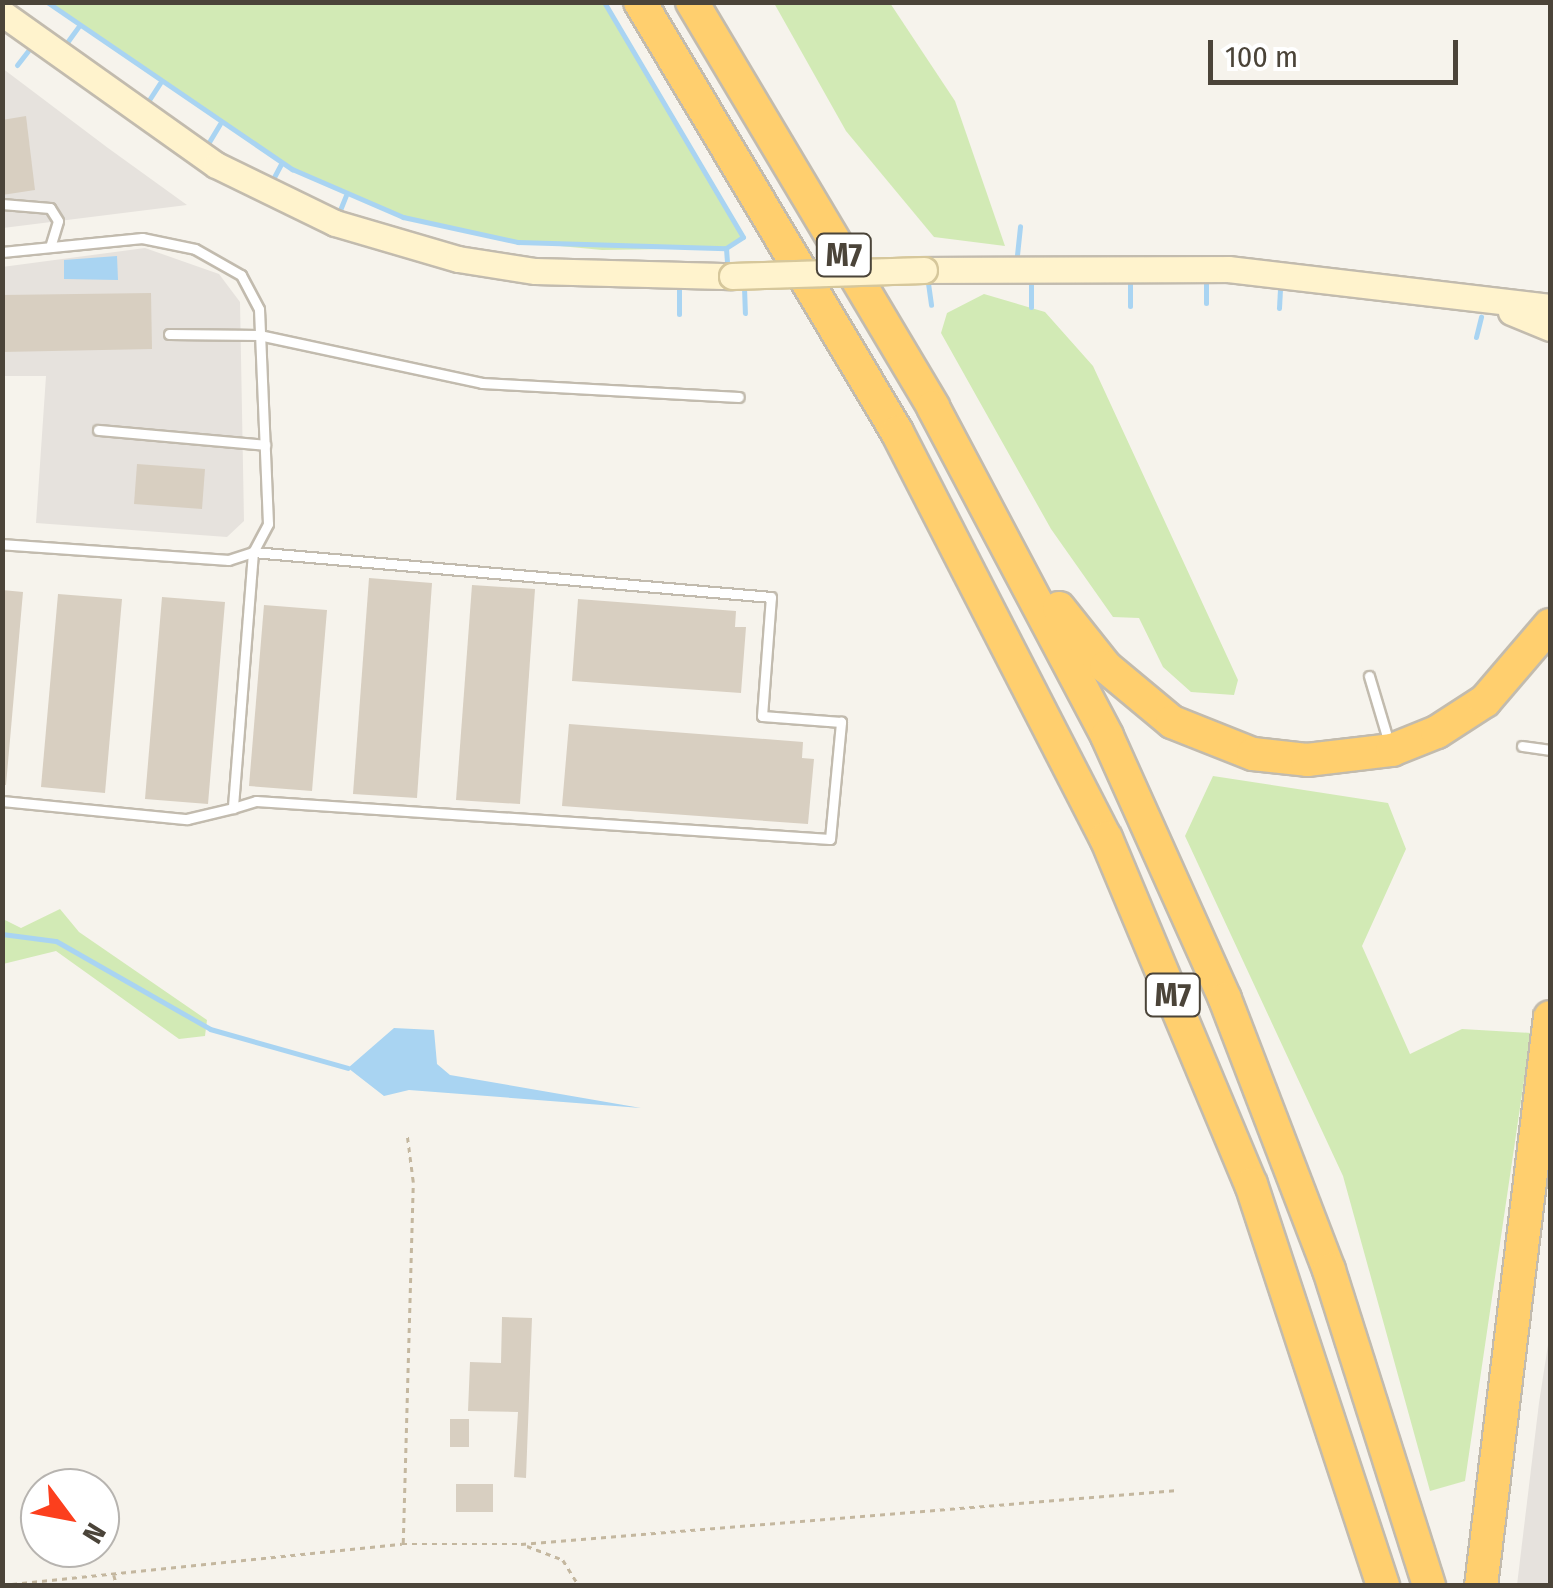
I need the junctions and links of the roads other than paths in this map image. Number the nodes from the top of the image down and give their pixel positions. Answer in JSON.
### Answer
{"nodes":[{"id":1,"x":640,"y":2,"type":"edge"},
{"id":2,"x":692,"y":2,"type":"edge"},
{"id":3,"x":2,"y":13,"type":"edge"},
{"id":4,"x":2,"y":204,"type":"edge"},
{"id":5,"x":50,"y":247,"type":"junction"},
{"id":6,"x":2,"y":252,"type":"edge"},
{"id":7,"x":1449,"y":291,"type":"junction"},
{"id":8,"x":1550,"y":307,"type":"edge"},
{"id":9,"x":1550,"y":328,"type":"edge"},
{"id":10,"x":169,"y":334,"type":"dead end"},
{"id":11,"x":259,"y":335,"type":"junction"},
{"id":12,"x":739,"y":397,"type":"dead end"},
{"id":13,"x":98,"y":430,"type":"dead end"},
{"id":14,"x":265,"y":445,"type":"junction"},
{"id":15,"x":992,"y":511,"type":"junction"},
{"id":16,"x":2,"y":544,"type":"edge"},
{"id":17,"x":253,"y":552,"type":"junction"},
{"id":18,"x":1550,"y":625,"type":"edge"},
{"id":19,"x":1369,"y":676,"type":"dead end"},
{"id":20,"x":1522,"y":746,"type":"dead end"},
{"id":21,"x":1392,"y":750,"type":"junction"},
{"id":22,"x":1550,"y":750,"type":"edge"},
{"id":23,"x":2,"y":802,"type":"edge"},
{"id":24,"x":232,"y":808,"type":"junction"},
{"id":25,"x":1550,"y":1017,"type":"edge"},
{"id":26,"x":1382,"y":1586,"type":"edge"},
{"id":27,"x":1429,"y":1586,"type":"edge"},
{"id":28,"x":1481,"y":1586,"type":"edge"}],
"edges":[{"from":1,"to":26,"type":"highway","number":"M7"},
{"from":2,"to":15,"type":"highway","number":"M7"},
{"from":3,"to":7,"type":"main road","bridge":true},
{"from":4,"to":5,"type":"lane"},
{"from":5,"to":6,"type":"lane"},
{"from":5,"to":11,"type":"lane"},
{"from":7,"to":8,"type":"main road"},
{"from":7,"to":9,"type":"main road"},
{"from":10,"to":11,"type":"lane"},
{"from":11,"to":12,"type":"lane"},
{"from":11,"to":14,"type":"lane"},
{"from":13,"to":14,"type":"lane"},
{"from":14,"to":17,"type":"lane"},
{"from":15,"to":21,"type":"highway"},
{"from":15,"to":27,"type":"highway","number":"M7"},
{"from":16,"to":17,"type":"lane"},
{"from":17,"to":24,"type":"lane"},
{"from":17,"to":24,"type":"lane"},
{"from":18,"to":21,"type":"highway"},
{"from":19,"to":21,"type":"lane"},
{"from":20,"to":22,"type":"lane"},
{"from":23,"to":24,"type":"lane"},
{"from":25,"to":28,"type":"highway"}]}
